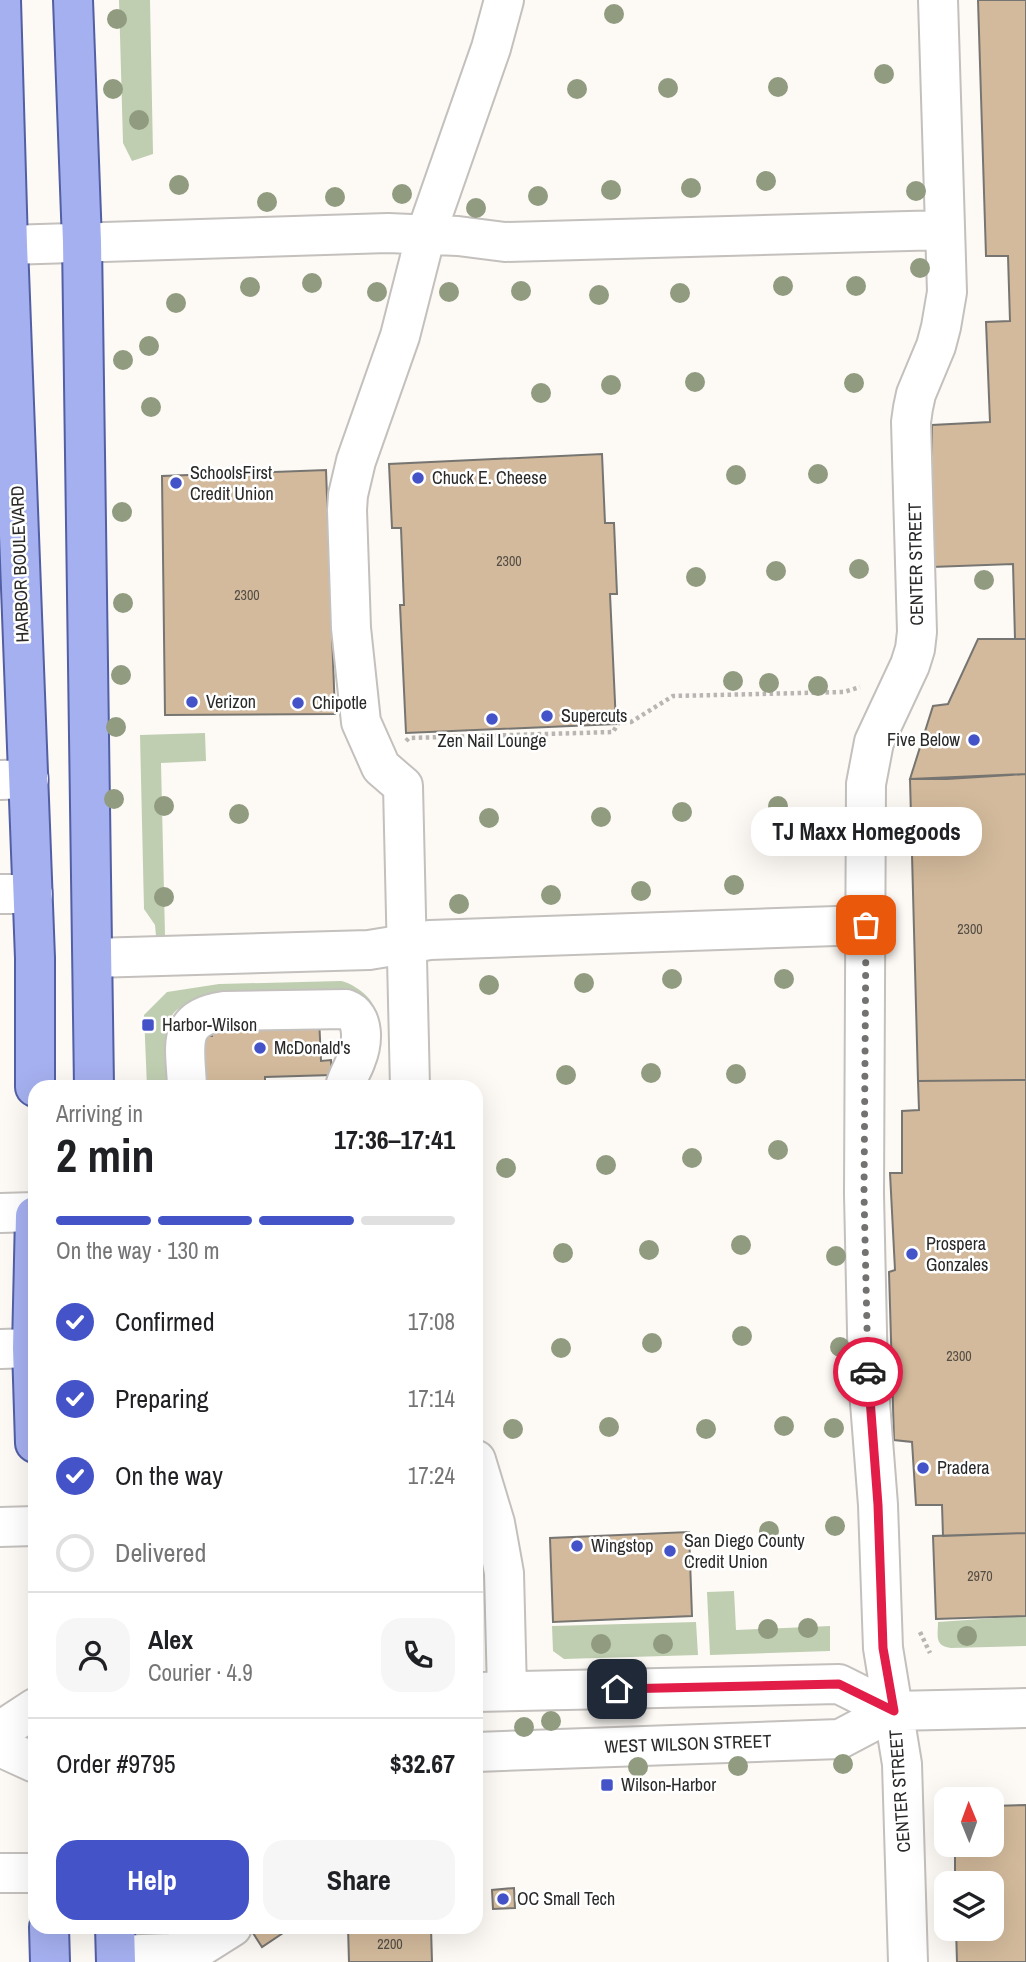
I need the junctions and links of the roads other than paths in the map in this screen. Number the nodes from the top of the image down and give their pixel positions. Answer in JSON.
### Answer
{"nodes":[{"id":1,"x":2,"y":0,"type":"edge"},
{"id":2,"x":73,"y":0,"type":"edge"},
{"id":3,"x":504,"y":0,"type":"edge"},
{"id":4,"x":938,"y":0,"type":"edge"},
{"id":5,"x":944,"y":230,"type":"junction"},
{"id":6,"x":426,"y":234,"type":"junction"},
{"id":7,"x":82,"y":242,"type":"junction"},
{"id":8,"x":8,"y":245,"type":"junction"},
{"id":9,"x":14,"y":779,"type":"edge"},
{"id":10,"x":17,"y":894,"type":"edge"},
{"id":11,"x":866,"y":925,"type":"junction"},
{"id":12,"x":407,"y":944,"type":"junction"},
{"id":13,"x":93,"y":958,"type":"junction"},
{"id":14,"x":34,"y":1080,"type":"edge"},
{"id":15,"x":94,"y":1080,"type":"edge"},
{"id":16,"x":187,"y":1080,"type":"edge"},
{"id":17,"x":346,"y":1080,"type":"edge"},
{"id":18,"x":410,"y":1080,"type":"edge"},
{"id":19,"x":0,"y":1213,"type":"edge"},
{"id":20,"x":28,"y":1214,"type":"edge"},
{"id":21,"x":28,"y":1264,"type":"edge"},
{"id":22,"x":16,"y":1349,"type":"edge"},
{"id":23,"x":28,"y":1408,"type":"edge"},
{"id":24,"x":483,"y":1483,"type":"edge"},
{"id":25,"x":28,"y":1526,"type":"edge"},
{"id":26,"x":0,"y":1527,"type":"edge"},
{"id":27,"x":491,"y":1691,"type":"edge"},
{"id":28,"x":1026,"y":1708,"type":"edge"},
{"id":29,"x":894,"y":1711,"type":"junction"},
{"id":30,"x":28,"y":1713,"type":"edge"},
{"id":31,"x":0,"y":1731,"type":"edge"},
{"id":32,"x":0,"y":1747,"type":"edge"},
{"id":33,"x":483,"y":1752,"type":"edge"},
{"id":34,"x":28,"y":1760,"type":"edge"},
{"id":35,"x":0,"y":1873,"type":"edge"},
{"id":36,"x":28,"y":1873,"type":"edge"},
{"id":37,"x":49,"y":1934,"type":"edge"},
{"id":38,"x":221,"y":1934,"type":"edge"},
{"id":39,"x":116,"y":1948,"type":"edge"},
{"id":40,"x":50,"y":1962,"type":"edge"},
{"id":41,"x":908,"y":1962,"type":"edge"}],
"edges":[{"from":1,"to":8,"type":"main road","name":"HARBOR BOULEVARD"},
{"from":2,"to":7,"type":"main road"},
{"from":3,"to":6,"type":"street"},
{"from":4,"to":5,"type":"street","name":"CENTER STREET"},
{"from":5,"to":6,"type":"street"},
{"from":5,"to":11,"type":"street","name":"CENTER STREET"},
{"from":6,"to":7,"type":"street"},
{"from":6,"to":12,"type":"street"},
{"from":7,"to":8,"type":"street"},
{"from":7,"to":13,"type":"main road"},
{"from":8,"to":9,"type":"main road","name":"HARBOR BOULEVARD"},
{"from":9,"to":10,"type":"main road","name":"HARBOR BOULEVARD"},
{"from":10,"to":14,"type":"main road","name":"HARBOR BOULEVARD"},
{"from":11,"to":12,"type":"street"},
{"from":11,"to":29,"type":"street","name":"CENTER STREET"},
{"from":12,"to":13,"type":"street"},
{"from":12,"to":18,"type":"street"},
{"from":13,"to":15,"type":"main road"},
{"from":16,"to":17,"type":"street"},
{"from":19,"to":20,"type":"street"},
{"from":21,"to":22,"type":"main road"},
{"from":22,"to":23,"type":"main road"},
{"from":24,"to":27,"type":"street"},
{"from":25,"to":26,"type":"street"},
{"from":27,"to":29,"type":"street","name":"WEST WILSON STREET"},
{"from":28,"to":29,"type":"street","name":"WEST WILSON STREET"},
{"from":29,"to":33,"type":"street","name":"WEST WILSON STREET"},
{"from":29,"to":41,"type":"street","name":"CENTER STREET"},
{"from":30,"to":31,"type":"street"},
{"from":32,"to":34,"type":"street"},
{"from":35,"to":36,"type":"street"},
{"from":37,"to":40,"type":"main road"},
{"from":38,"to":39,"type":"street"}]}
